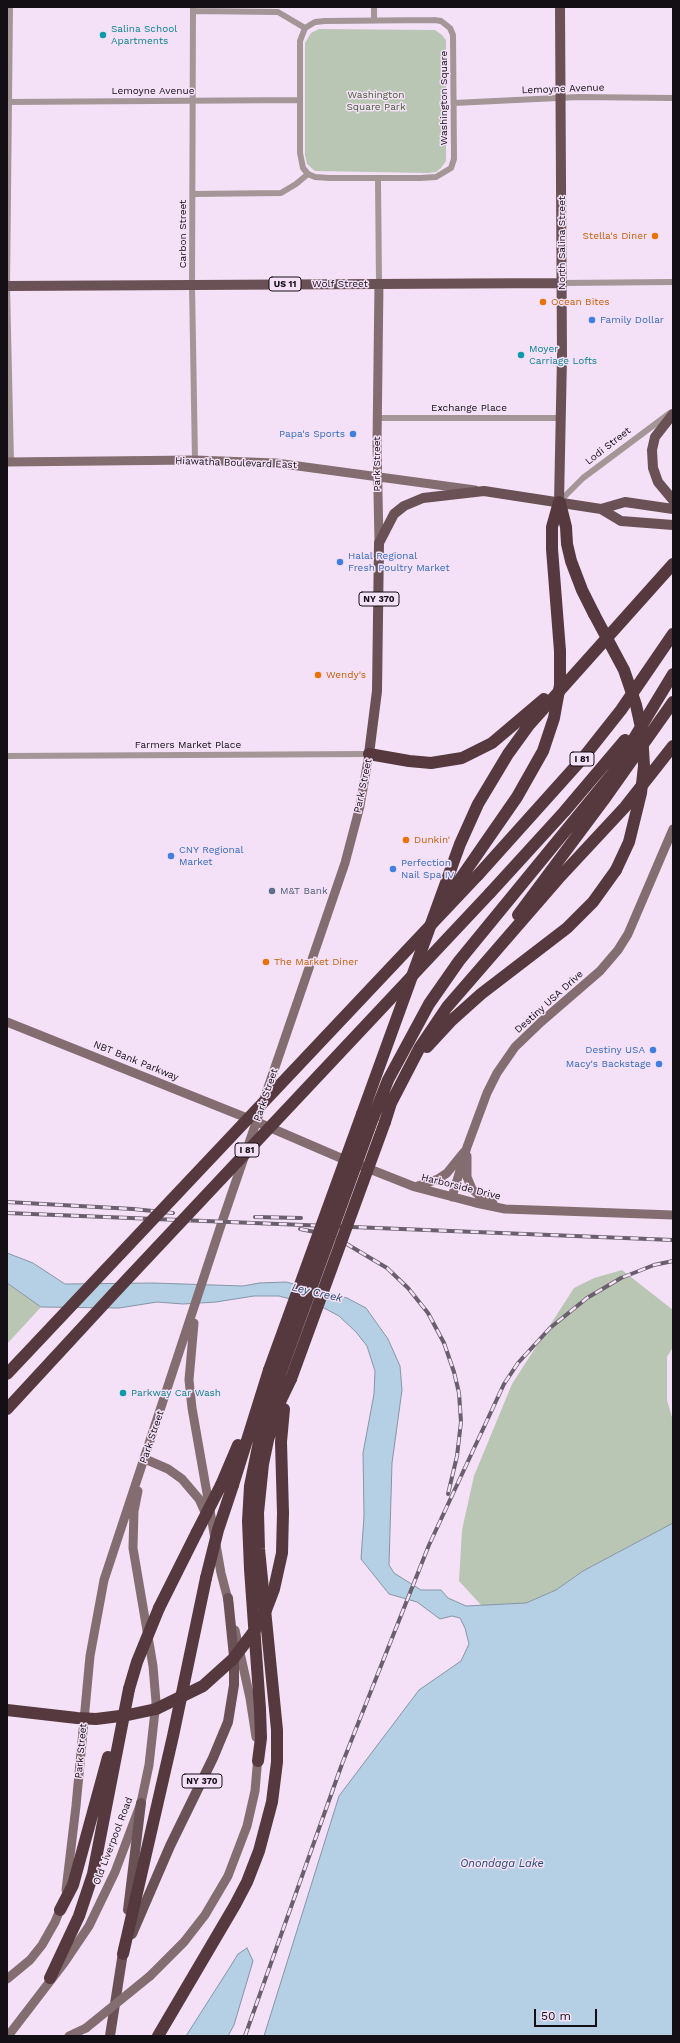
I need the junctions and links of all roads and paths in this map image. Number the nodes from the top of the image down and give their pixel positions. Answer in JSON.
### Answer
{"nodes":[{"id":1,"x":10,"y":7,"type":"edge"},
{"id":2,"x":374,"y":7,"type":"edge"},
{"id":3,"x":560,"y":7,"type":"edge"},
{"id":4,"x":193,"y":9,"type":"edge"},
{"id":5,"x":374,"y":20,"type":"junction"},
{"id":6,"x":306,"y":28,"type":"junction"},
{"id":7,"x":561,"y":98,"type":"junction"},
{"id":8,"x":673,"y":98,"type":"edge"},
{"id":9,"x":194,"y":100,"type":"junction"},
{"id":10,"x":299,"y":100,"type":"junction"},
{"id":11,"x":8,"y":102,"type":"edge"},
{"id":12,"x":454,"y":103,"type":"junction"},
{"id":13,"x":308,"y":174,"type":"junction"},
{"id":14,"x":378,"y":178,"type":"junction"},
{"id":15,"x":193,"y":194,"type":"junction"},
{"id":16,"x":673,"y":282,"type":"edge"},
{"id":17,"x":379,"y":283,"type":"junction"},
{"id":18,"x":562,"y":283,"type":"junction"},
{"id":19,"x":192,"y":285,"type":"junction"},
{"id":20,"x":7,"y":286,"type":"edge"},
{"id":21,"x":673,"y":412,"type":"edge"},
{"id":22,"x":377,"y":418,"type":"junction"},
{"id":23,"x":561,"y":418,"type":"junction"},
{"id":24,"x":195,"y":460,"type":"junction"},
{"id":25,"x":9,"y":462,"type":"edge"},
{"id":26,"x":377,"y":476,"type":"junction"},
{"id":27,"x":484,"y":492,"type":"junction"},
{"id":28,"x":673,"y":500,"type":"edge"},
{"id":29,"x":559,"y":502,"type":"junction"},
{"id":30,"x":601,"y":509,"type":"junction"},
{"id":31,"x":673,"y":510,"type":"edge"},
{"id":32,"x":673,"y":525,"type":"edge"},
{"id":33,"x":379,"y":543,"type":"junction"},
{"id":34,"x":673,"y":564,"type":"edge"},
{"id":35,"x":673,"y":634,"type":"edge"},
{"id":36,"x":587,"y":661,"type":"junction"},
{"id":37,"x":673,"y":673,"type":"edge"},
{"id":38,"x":673,"y":702,"type":"edge"},
{"id":39,"x":673,"y":746,"type":"edge"},
{"id":40,"x":370,"y":754,"type":"junction"},
{"id":41,"x":7,"y":756,"type":"edge"},
{"id":42,"x":673,"y":830,"type":"edge"},
{"id":43,"x":425,"y":930,"type":"junction"},
{"id":44,"x":475,"y":974,"type":"junction"},
{"id":45,"x":7,"y":1022,"type":"edge"},
{"id":46,"x":404,"y":1076,"type":"junction"},
{"id":47,"x":368,"y":1116,"type":"junction"},
{"id":48,"x":257,"y":1122,"type":"junction"},
{"id":49,"x":467,"y":1147,"type":"junction"},
{"id":50,"x":415,"y":1187,"type":"junction"},
{"id":51,"x":452,"y":1197,"type":"junction"},
{"id":52,"x":505,"y":1209,"type":"junction"},
{"id":53,"x":673,"y":1215,"type":"edge"},
{"id":54,"x":195,"y":1308,"type":"junction"},
{"id":55,"x":7,"y":1374,"type":"edge"},
{"id":56,"x":280,"y":1374,"type":"junction"},
{"id":57,"x":7,"y":1409,"type":"edge"},
{"id":58,"x":145,"y":1459,"type":"junction"},
{"id":59,"x":227,"y":1485,"type":"junction"},
{"id":60,"x":214,"y":1529,"type":"junction"},
{"id":61,"x":228,"y":1598,"type":"junction"},
{"id":62,"x":129,"y":1689,"type":"junction"},
{"id":63,"x":7,"y":1710,"type":"edge"},
{"id":64,"x":258,"y":1761,"type":"junction"},
{"id":65,"x":141,"y":1803,"type":"junction"},
{"id":66,"x":60,"y":1910,"type":"junction"},
{"id":67,"x":124,"y":1954,"type":"junction"},
{"id":68,"x":50,"y":1978,"type":"junction"},
{"id":69,"x":7,"y":1979,"type":"edge"},
{"id":70,"x":86,"y":2028,"type":"junction"},
{"id":71,"x":8,"y":2036,"type":"edge"},
{"id":72,"x":69,"y":2036,"type":"edge"},
{"id":73,"x":76,"y":2036,"type":"edge"},
{"id":74,"x":110,"y":2036,"type":"edge"},
{"id":75,"x":158,"y":2036,"type":"edge"}],
"edges":[{"from":1,"to":11,"type":"street"},
{"from":2,"to":5,"type":"street"},
{"from":3,"to":7,"type":"main road","name":"North Salina Street"},
{"from":4,"to":6,"type":"street"},
{"from":4,"to":9,"type":"street","name":"Carbon Street"},
{"from":5,"to":6,"type":"street","name":"Washington Square"},
{"from":5,"to":12,"type":"street","name":"Washington Square"},
{"from":6,"to":10,"type":"street"},
{"from":7,"to":8,"type":"street","name":"Lemoyne Avenue"},
{"from":7,"to":12,"type":"street","name":"Lemoyne Avenue"},
{"from":7,"to":18,"type":"main road","name":"North Salina Street"},
{"from":9,"to":10,"type":"street","name":"Lemoyne Avenue"},
{"from":9,"to":11,"type":"street","name":"Lemoyne Avenue"},
{"from":9,"to":15,"type":"street","name":"Carbon Street"},
{"from":10,"to":13,"type":"street"},
{"from":11,"to":20,"type":"street"},
{"from":12,"to":14,"type":"street","name":"Washington Square"},
{"from":13,"to":14,"type":"street","name":"Washington Square"},
{"from":13,"to":15,"type":"street"},
{"from":14,"to":17,"type":"street","name":"Park Street"},
{"from":15,"to":19,"type":"street","name":"Carbon Street"},
{"from":16,"to":18,"type":"street","name":"Wolf Street"},
{"from":17,"to":18,"type":"main road","name":"Wolf Street","number":"US 11"},
{"from":17,"to":19,"type":"main road","name":"Wolf Street","number":"US 11"},
{"from":17,"to":22,"type":"main road","name":"Park Street","number":"NY 370"},
{"from":18,"to":23,"type":"main road","name":"North Salina Street"},
{"from":19,"to":20,"type":"main road","name":"Wolf Street","number":"US 11"},
{"from":19,"to":24,"type":"street","name":"Carbon Street"},
{"from":20,"to":25,"type":"street"},
{"from":21,"to":28,"type":"main road"},
{"from":21,"to":29,"type":"street","name":"Lodi Street"},
{"from":22,"to":23,"type":"street","name":"Exchange Place"},
{"from":22,"to":26,"type":"main road","name":"Park Street","number":"NY 370"},
{"from":23,"to":29,"type":"main road","name":"North Salina Street"},
{"from":24,"to":25,"type":"main road","name":"Hiawatha Boulevard East"},
{"from":24,"to":26,"type":"main road","name":"Hiawatha Boulevard East"},
{"from":26,"to":27,"type":"main road","name":"Hiawatha Boulevard East"},
{"from":26,"to":33,"type":"main road","name":"Park Street","number":"NY 370"},
{"from":27,"to":29,"type":"main road","name":"Hiawatha Boulevard East"},
{"from":27,"to":33,"type":"main road"},
{"from":29,"to":30,"type":"main road","name":"Hiawatha Boulevard East"},
{"from":29,"to":43,"type":"highway","bridge":true},
{"from":29,"to":46,"type":"highway","bridge":true},
{"from":30,"to":31,"type":"main road"},
{"from":30,"to":32,"type":"main road"},
{"from":33,"to":40,"type":"main road","name":"Park Street","number":"NY 370"},
{"from":34,"to":36,"type":"highway"},
{"from":35,"to":43,"type":"highway","number":"I 81","bridge":true},
{"from":36,"to":40,"type":"highway"},
{"from":36,"to":47,"type":"highway"},
{"from":37,"to":47,"type":"highway"},
{"from":37,"to":57,"type":"highway","number":"I 81","bridge":true},
{"from":38,"to":44,"type":"highway"},
{"from":39,"to":44,"type":"highway"},
{"from":40,"to":41,"type":"street","name":"Farmers Market Place"},
{"from":40,"to":48,"type":"main road","name":"Park Street","number":"NY 370"},
{"from":42,"to":49,"type":"main road","name":"Destiny USA Drive"},
{"from":43,"to":55,"type":"highway","number":"I 81","bridge":true},
{"from":44,"to":46,"type":"highway"},
{"from":45,"to":48,"type":"main road","name":"NBT Bank Parkway"},
{"from":46,"to":56,"type":"highway","bridge":true},
{"from":47,"to":56,"type":"highway","bridge":true},
{"from":48,"to":50,"type":"main road","name":"Harborside Drive"},
{"from":48,"to":54,"type":"main road","name":"Park Street","number":"NY 370"},
{"from":49,"to":50,"type":"main road"},
{"from":49,"to":51,"type":"main road","name":"Destiny USA Drive"},
{"from":49,"to":52,"type":"main road"},
{"from":50,"to":51,"type":"main road","name":"Harborside Drive"},
{"from":51,"to":52,"type":"main road","name":"Harborside Drive"},
{"from":52,"to":53,"type":"main road","name":"Harborside Drive"},
{"from":54,"to":58,"type":"main road","name":"Park Street","number":"NY 370"},
{"from":54,"to":60,"type":"main road","number":"NY 370"},
{"from":56,"to":59,"type":"highway"},
{"from":56,"to":63,"type":"highway","bridge":true},
{"from":56,"to":64,"type":"highway"},
{"from":56,"to":75,"type":"highway"},
{"from":58,"to":60,"type":"main road","number":"NY 370"},
{"from":58,"to":65,"type":"main road","name":"Old Liverpool Road","number":"NY 370"},
{"from":58,"to":66,"type":"main road","name":"Park Street"},
{"from":59,"to":62,"type":"highway","bridge":true},
{"from":59,"to":67,"type":"highway","bridge":true},
{"from":60,"to":61,"type":"main road","number":"NY 370"},
{"from":61,"to":64,"type":"main road"},
{"from":61,"to":67,"type":"main road","number":"NY 370"},
{"from":62,"to":66,"type":"highway"},
{"from":62,"to":68,"type":"highway"},
{"from":64,"to":70,"type":"main road","bridge":true},
{"from":65,"to":67,"type":"main road","number":"NY 370"},
{"from":65,"to":68,"type":"main road","name":"Old Liverpool Road"},
{"from":66,"to":69,"type":"main road","name":"Park Street"},
{"from":67,"to":74,"type":"main road","number":"NY 370"},
{"from":68,"to":71,"type":"main road","name":"Old Liverpool Road"},
{"from":70,"to":72,"type":"main road"},
{"from":70,"to":73,"type":"main road"}]}
